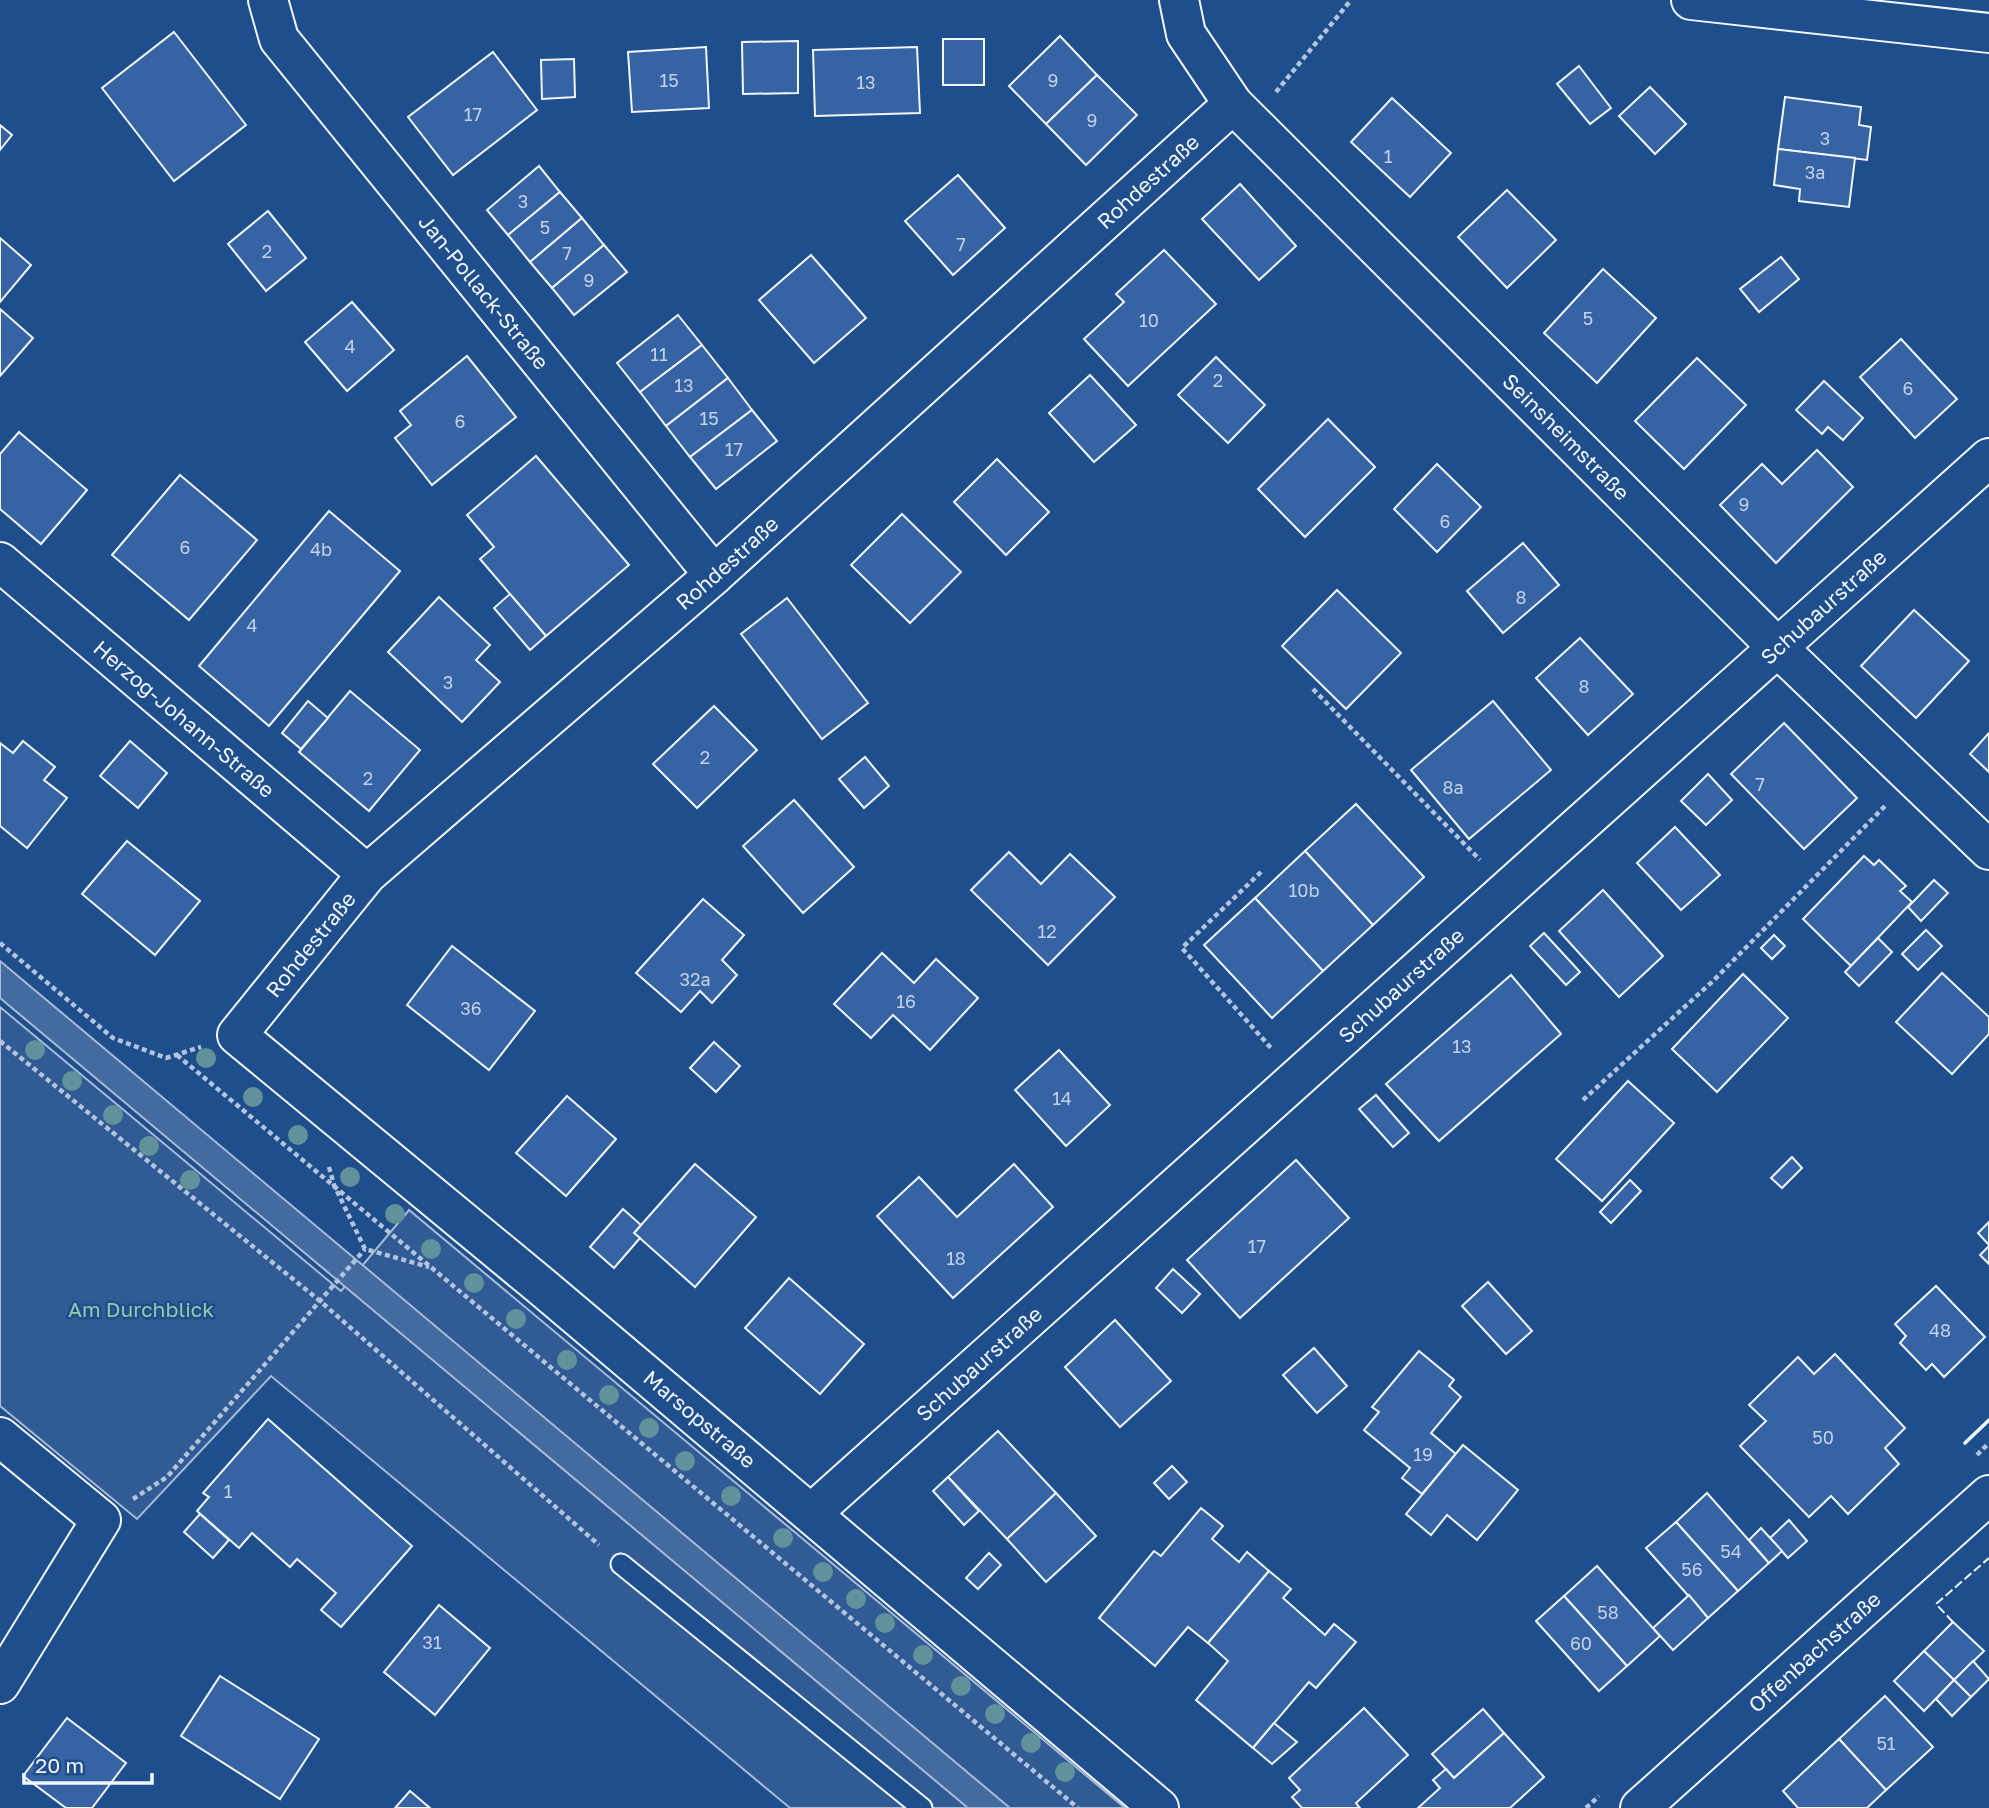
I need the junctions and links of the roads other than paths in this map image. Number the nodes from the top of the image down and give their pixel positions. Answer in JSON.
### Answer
{"nodes":[{"id":1,"x":268,"y":0,"type":"edge"},
{"id":2,"x":1179,"y":0,"type":"edge"},
{"id":3,"x":1691,"y":0,"type":"edge"},
{"id":4,"x":1989,"y":33,"type":"edge"},
{"id":5,"x":1241,"y":112,"type":"junction"},
{"id":6,"x":1989,"y":458,"type":"edge"},
{"id":7,"x":0,"y":562,"type":"edge"},
{"id":8,"x":714,"y":575,"type":"junction"},
{"id":9,"x":1777,"y":646,"type":"junction"},
{"id":10,"x":1989,"y":850,"type":"edge"},
{"id":11,"x":367,"y":874,"type":"junction"},
{"id":12,"x":237,"y":1035,"type":"joint"},
{"id":13,"x":0,"y":1437,"type":"edge"},
{"id":14,"x":1989,"y":1495,"type":"edge"},
{"id":15,"x":812,"y":1513,"type":"junction"},
{"id":16,"x":621,"y":1564,"type":"road end"},
{"id":17,"x":0,"y":1684,"type":"edge"},
{"id":18,"x":922,"y":1808,"type":"edge"},
{"id":19,"x":1159,"y":1808,"type":"edge"},
{"id":20,"x":1640,"y":1808,"type":"edge"}],
"edges":[{"from":1,"to":8,"type":"street","name":"Jan-Pollack-Straße"},
{"from":2,"to":5,"type":"street","name":"Seinsheimstraße"},
{"from":3,"to":4,"type":"street"},
{"from":5,"to":8,"type":"street","name":"Rohdestraße"},
{"from":5,"to":9,"type":"street","name":"Seinsheimstraße"},
{"from":6,"to":9,"type":"street","name":"Schubaurstraße"},
{"from":7,"to":11,"type":"street","name":"Herzog-Johann-Straße"},
{"from":8,"to":11,"type":"street","name":"Rohdestraße"},
{"from":9,"to":10,"type":"street","name":"Seinsheimstraße"},
{"from":9,"to":15,"type":"street","name":"Schubaurstraße"},
{"from":11,"to":12,"type":"street","name":"Rohdestraße"},
{"from":12,"to":15,"type":"street","name":"Marsopstraße"},
{"from":13,"to":17,"type":"street"},
{"from":14,"to":20,"type":"street","name":"Offenbachstraße"},
{"from":15,"to":19,"type":"street","name":"Marsopstraße"},
{"from":16,"to":18,"type":"lane"}]}
